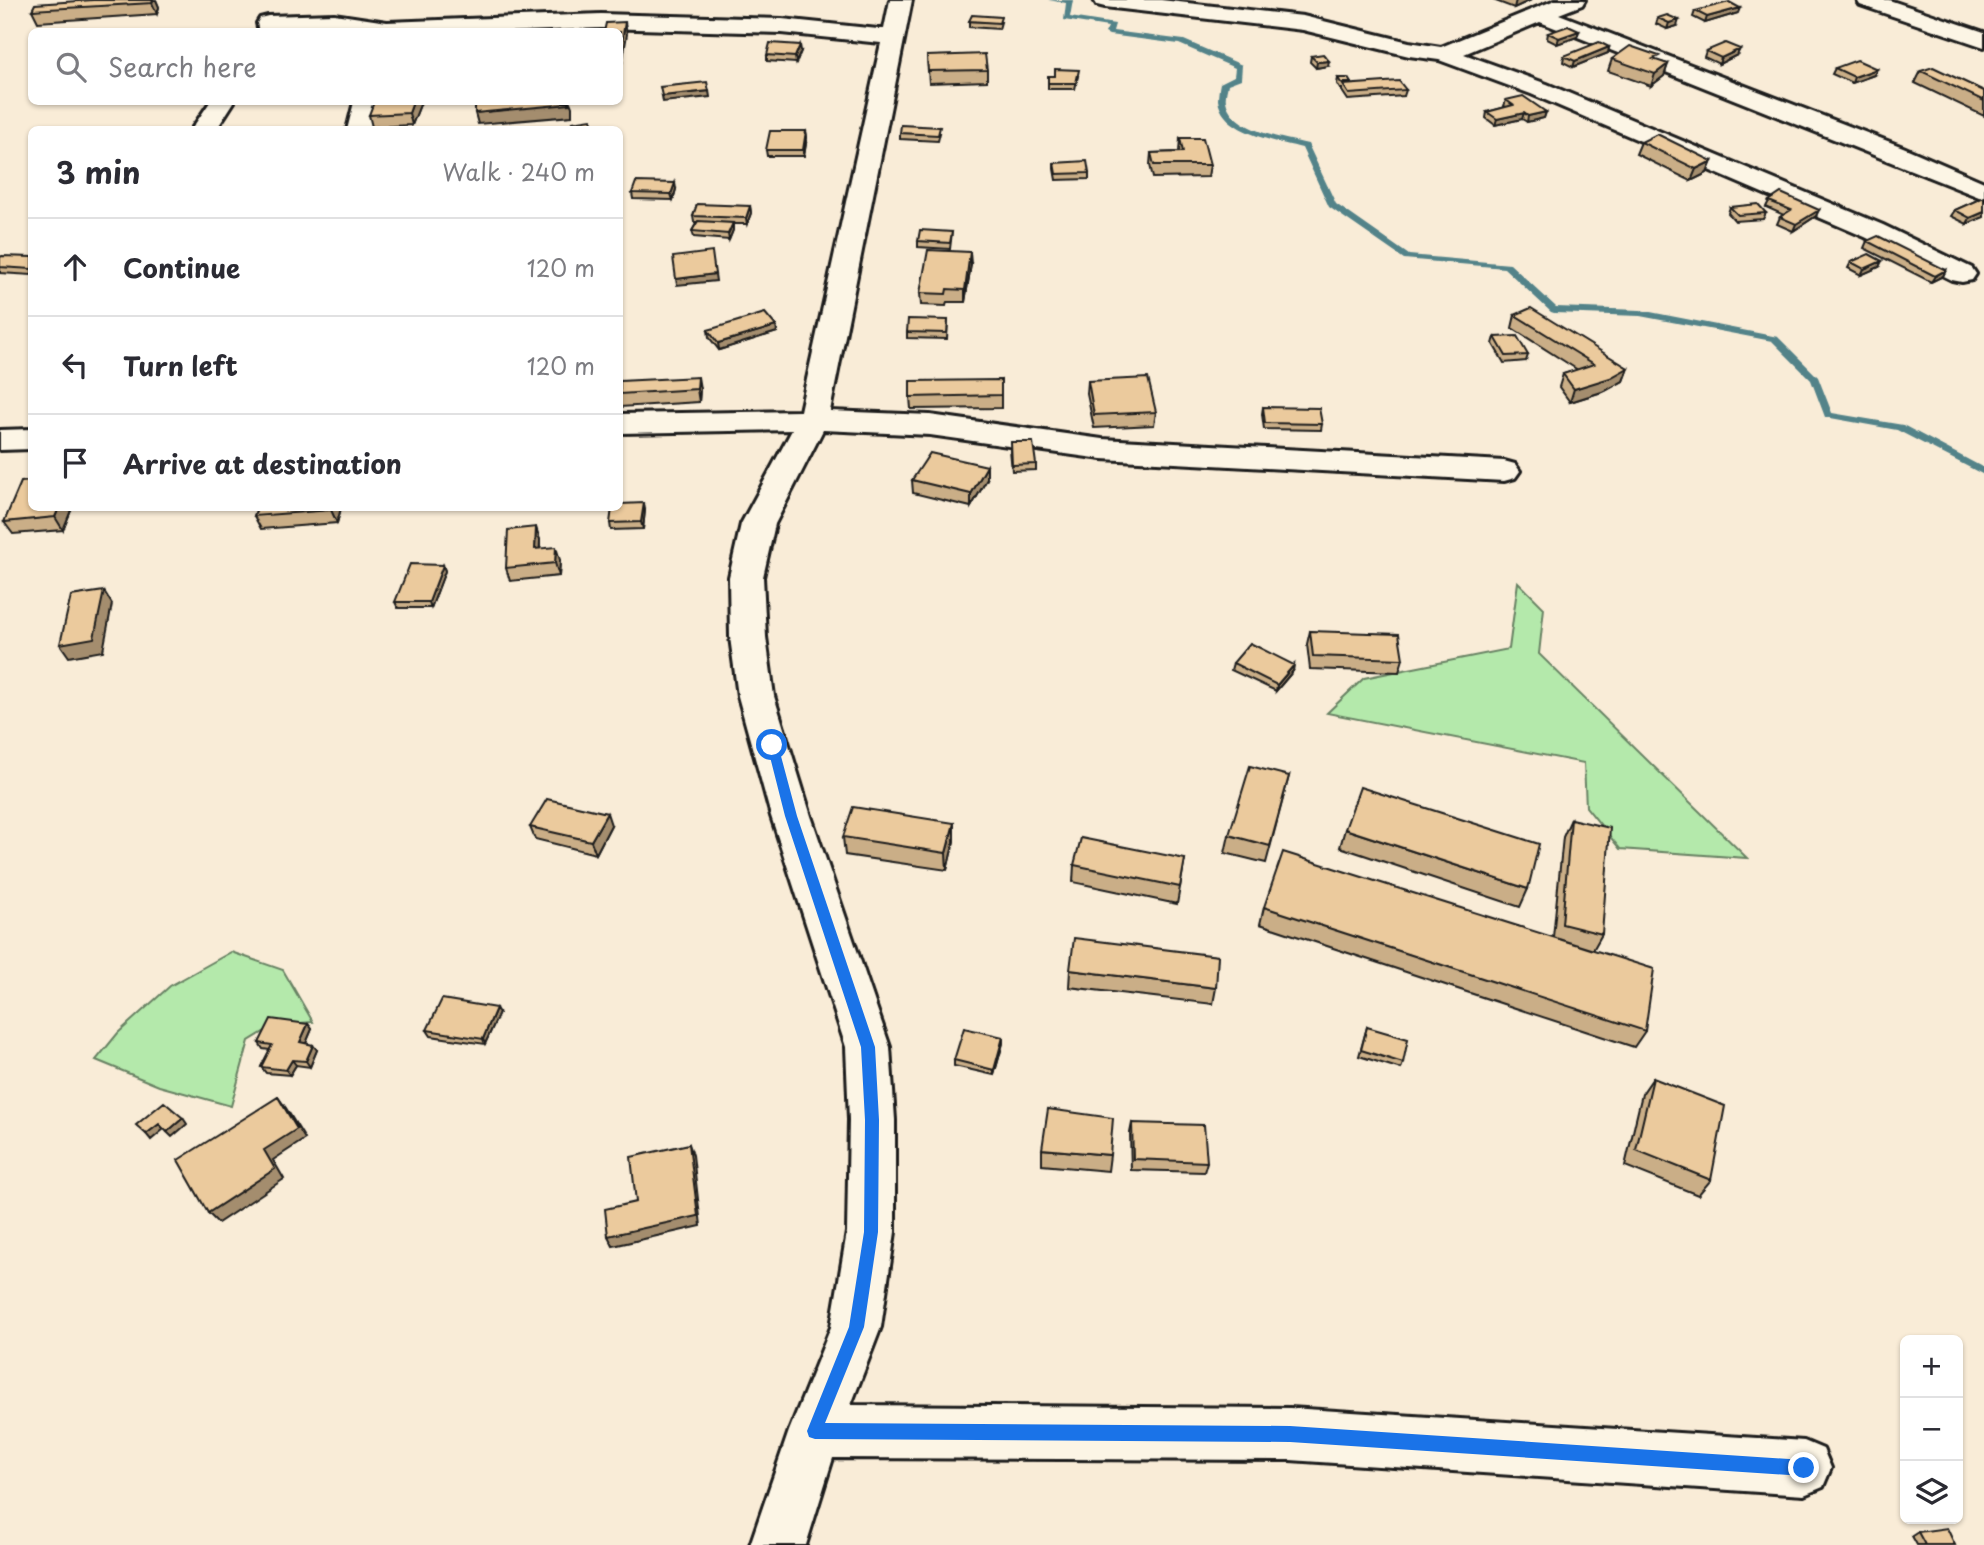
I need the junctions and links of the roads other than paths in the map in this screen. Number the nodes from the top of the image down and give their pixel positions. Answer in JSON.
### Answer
{"nodes":[{"id":1,"x":1105,"y":0,"type":"edge"},
{"id":2,"x":1285,"y":0,"type":"edge"},
{"id":3,"x":1574,"y":0,"type":"edge"},
{"id":4,"x":1868,"y":0,"type":"edge"},
{"id":5,"x":1542,"y":15,"type":"junction"},
{"id":6,"x":898,"y":17,"type":"edge"},
{"id":7,"x":1303,"y":23,"type":"junction"},
{"id":8,"x":269,"y":27,"type":"edge"},
{"id":9,"x":375,"y":28,"type":"edge"},
{"id":10,"x":435,"y":28,"type":"edge"},
{"id":11,"x":1984,"y":40,"type":"edge"},
{"id":12,"x":1443,"y":54,"type":"junction"},
{"id":13,"x":220,"y":105,"type":"edge"},
{"id":14,"x":365,"y":105,"type":"edge"},
{"id":15,"x":206,"y":126,"type":"edge"},
{"id":16,"x":360,"y":126,"type":"edge"},
{"id":17,"x":1984,"y":191,"type":"edge"},
{"id":18,"x":1962,"y":274,"type":"dead end"},
{"id":19,"x":813,"y":420,"type":"junction"},
{"id":20,"x":623,"y":423,"type":"edge"},
{"id":21,"x":1504,"y":471,"type":"dead end"},
{"id":22,"x":815,"y":1431,"type":"junction"},
{"id":23,"x":1804,"y":1468,"type":"dead end"},
{"id":24,"x":778,"y":1545,"type":"edge"}],
"edges":[{"from":1,"to":7,"type":"street"},
{"from":2,"to":7,"type":"street"},
{"from":3,"to":5,"type":"street"},
{"from":4,"to":11,"type":"street"},
{"from":5,"to":12,"type":"street"},
{"from":5,"to":17,"type":"street"},
{"from":6,"to":10,"type":"street"},
{"from":6,"to":19,"type":"street"},
{"from":7,"to":12,"type":"street"},
{"from":8,"to":9,"type":"street"},
{"from":12,"to":18,"type":"street"},
{"from":13,"to":15,"type":"street"},
{"from":14,"to":16,"type":"street"},
{"from":19,"to":20,"type":"street"},
{"from":19,"to":21,"type":"street"},
{"from":19,"to":22,"type":"street"},
{"from":22,"to":23,"type":"street"},
{"from":22,"to":24,"type":"street"}]}
